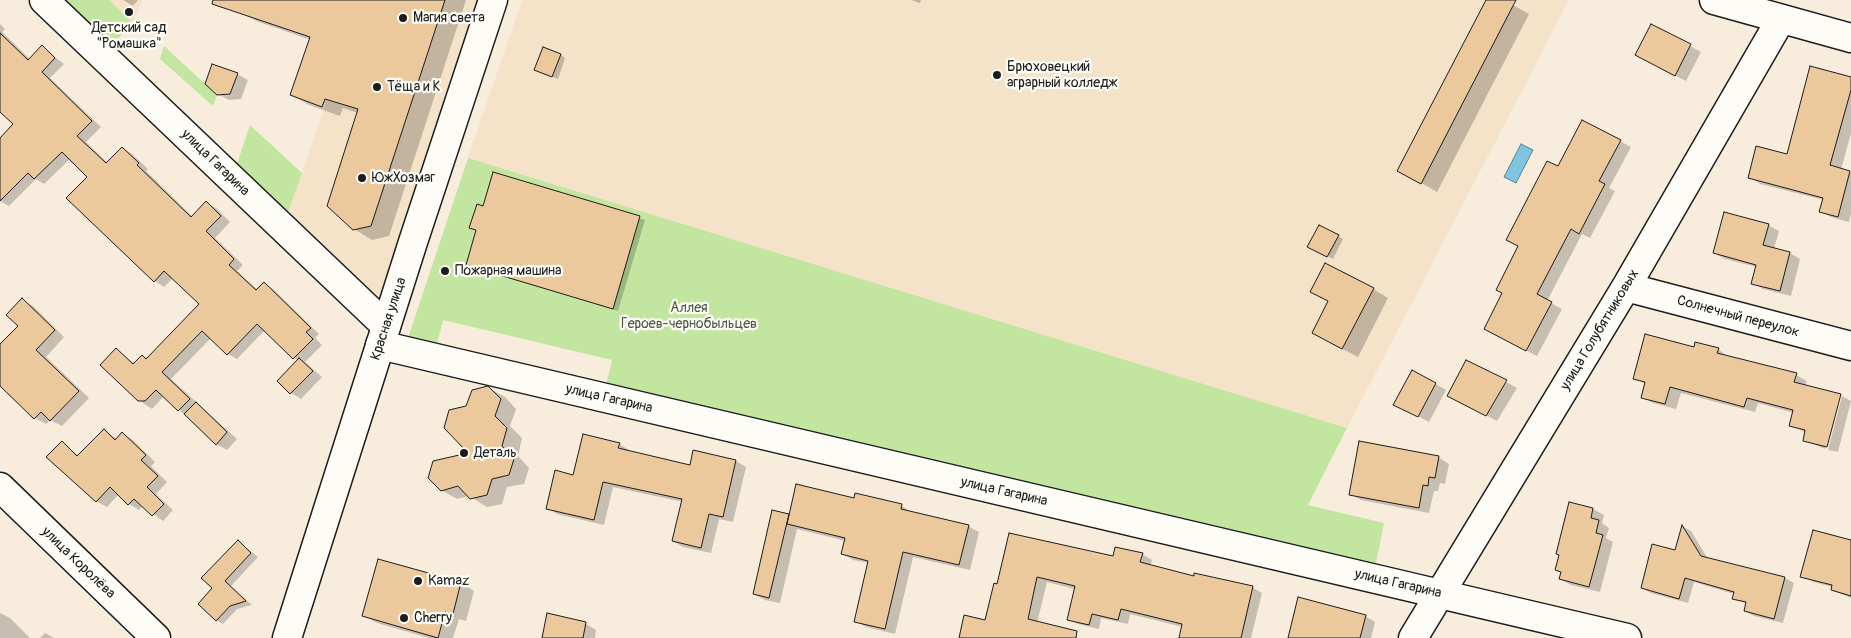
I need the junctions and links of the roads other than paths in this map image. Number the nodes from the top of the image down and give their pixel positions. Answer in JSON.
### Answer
{"nodes":[{"id":1,"x":44,"y":0,"type":"edge"},
{"id":2,"x":493,"y":0,"type":"edge"},
{"id":3,"x":1714,"y":0,"type":"edge"},
{"id":4,"x":1782,"y":19,"type":"junction"},
{"id":5,"x":1851,"y":38,"type":"edge"},
{"id":6,"x":1626,"y":288,"type":"junction"},
{"id":7,"x":383,"y":336,"type":"junction"},
{"id":8,"x":1851,"y":346,"type":"edge"},
{"id":9,"x":0,"y":487,"type":"edge"},
{"id":10,"x":1439,"y":594,"type":"junction"},
{"id":11,"x":156,"y":638,"type":"edge"},
{"id":12,"x":288,"y":638,"type":"edge"},
{"id":13,"x":1413,"y":638,"type":"edge"},
{"id":14,"x":1627,"y":638,"type":"edge"}],
"edges":[{"from":1,"to":7,"type":"street","name":"улица Гагарина"},
{"from":2,"to":7,"type":"street","name":"Красная улица"},
{"from":3,"to":4,"type":"street"},
{"from":4,"to":5,"type":"street"},
{"from":4,"to":6,"type":"street","name":"улица Голубятниковых"},
{"from":6,"to":8,"type":"street","name":"Солнечный переулок"},
{"from":6,"to":10,"type":"street","name":"улица Голубятниковых"},
{"from":7,"to":10,"type":"street","name":"улица Гагарина"},
{"from":7,"to":12,"type":"street","name":"Красная улица"},
{"from":9,"to":11,"type":"street","name":"улица Королёва"},
{"from":10,"to":13,"type":"street","name":"улица Голубятниковых"},
{"from":10,"to":14,"type":"street","name":"улица Гагарина"}]}
